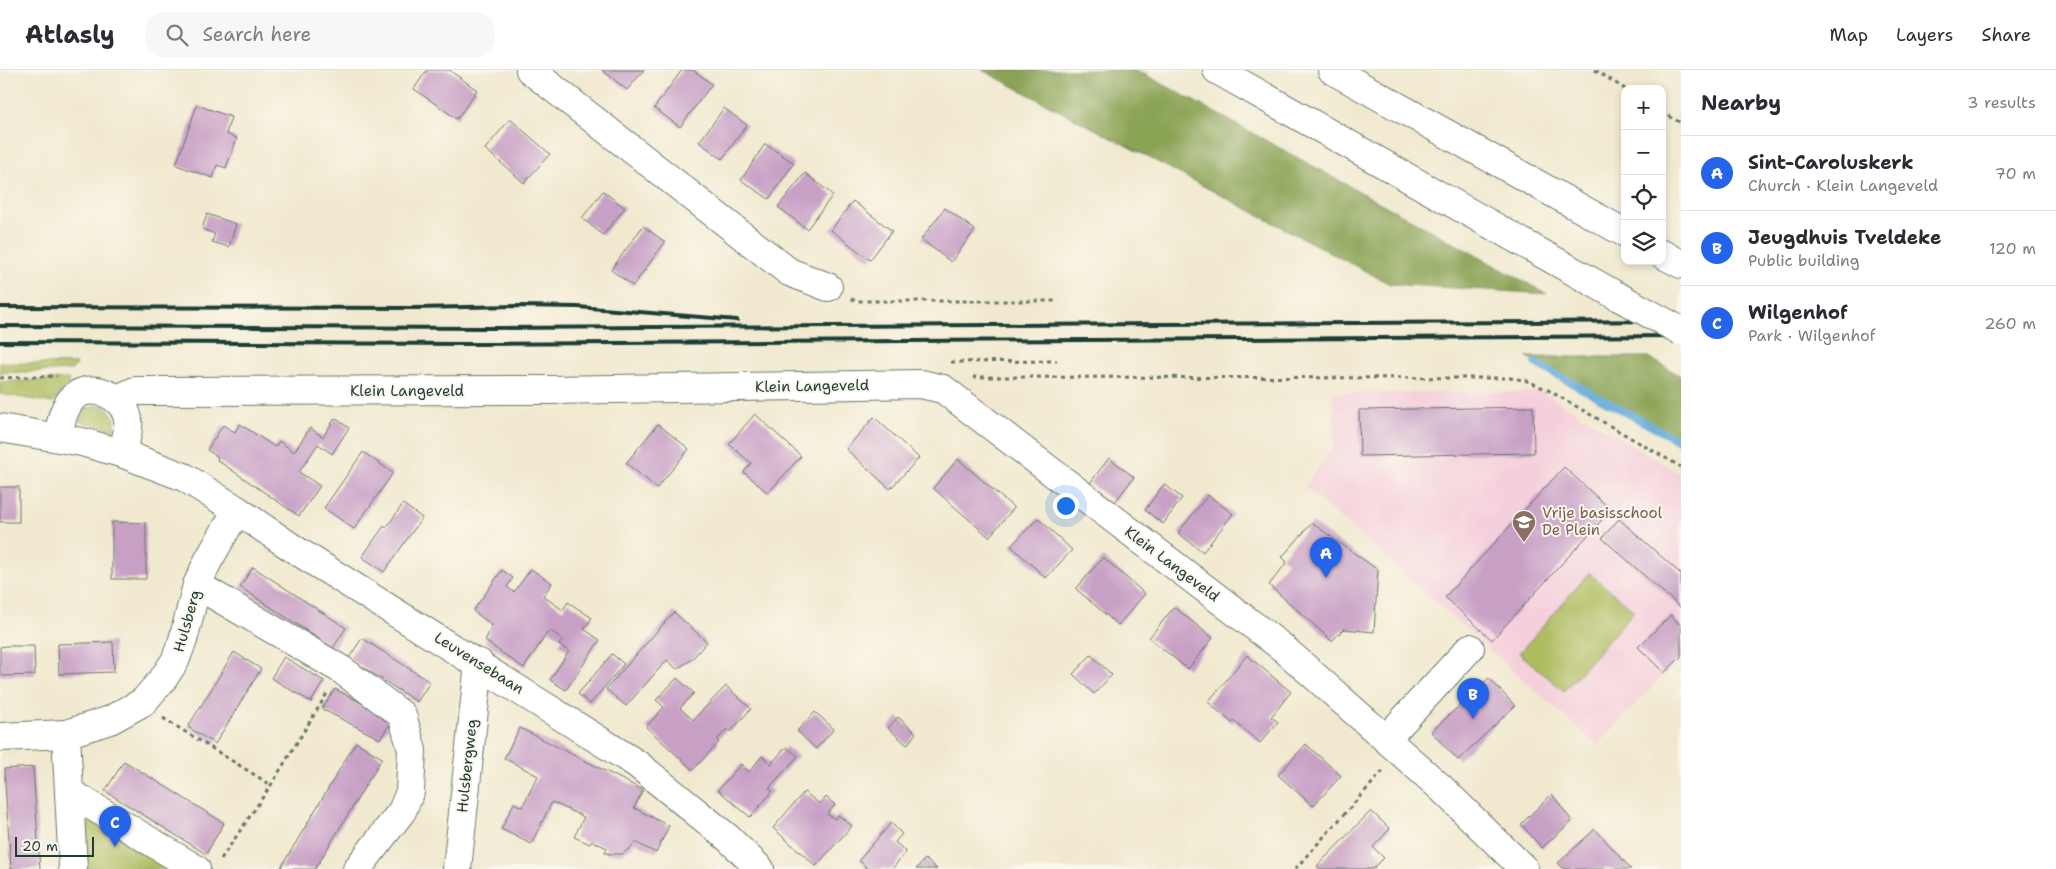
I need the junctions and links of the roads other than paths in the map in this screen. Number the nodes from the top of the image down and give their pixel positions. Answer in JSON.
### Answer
{"nodes":[{"id":1,"x":530,"y":70,"type":"edge"},
{"id":2,"x":1217,"y":70,"type":"edge"},
{"id":3,"x":1332,"y":70,"type":"edge"},
{"id":4,"x":1621,"y":231,"type":"edge"},
{"id":5,"x":1666,"y":256,"type":"edge"},
{"id":6,"x":1681,"y":264,"type":"edge"},
{"id":7,"x":828,"y":287,"type":"road end"},
{"id":8,"x":1681,"y":331,"type":"edge"},
{"id":9,"x":117,"y":399,"type":"junction"},
{"id":10,"x":0,"y":428,"type":"edge"},
{"id":11,"x":58,"y":437,"type":"junction"},
{"id":12,"x":121,"y":453,"type":"junction"},
{"id":13,"x":237,"y":510,"type":"junction"},
{"id":14,"x":197,"y":585,"type":"junction"},
{"id":15,"x":1470,"y":648,"type":"dead end"},
{"id":16,"x":479,"y":663,"type":"junction"},
{"id":17,"x":66,"y":734,"type":"junction"},
{"id":18,"x":0,"y":737,"type":"edge"},
{"id":19,"x":1386,"y":739,"type":"junction"},
{"id":20,"x":69,"y":792,"type":"junction"},
{"id":21,"x":206,"y":868,"type":"edge"},
{"id":22,"x":73,"y":869,"type":"edge"},
{"id":23,"x":357,"y":869,"type":"edge"},
{"id":24,"x":457,"y":869,"type":"edge"},
{"id":25,"x":760,"y":869,"type":"edge"},
{"id":26,"x":1524,"y":869,"type":"edge"}],
"edges":[{"from":1,"to":7,"type":"main road"},
{"from":2,"to":8,"type":"main road","bridge":true},
{"from":3,"to":4,"type":"main road"},
{"from":5,"to":6,"type":"main road"},
{"from":9,"to":11,"type":"main road"},
{"from":9,"to":12,"type":"main road"},
{"from":9,"to":19,"type":"main road","name":"Klein Langeveld"},
{"from":10,"to":11,"type":"main road"},
{"from":11,"to":12,"type":"main road"},
{"from":12,"to":13,"type":"main road","name":"Leuvensebaan"},
{"from":13,"to":14,"type":"main road","name":"Hulsberg"},
{"from":13,"to":16,"type":"main road","name":"Leuvensebaan"},
{"from":14,"to":17,"type":"main road","name":"Hulsberg"},
{"from":14,"to":23,"type":"main road"},
{"from":15,"to":19,"type":"main road"},
{"from":16,"to":24,"type":"main road","name":"Hulsbergweg"},
{"from":16,"to":25,"type":"main road","name":"Leuvensebaan"},
{"from":17,"to":18,"type":"main road","name":"Hulsberg"},
{"from":17,"to":20,"type":"main road"},
{"from":19,"to":26,"type":"main road","name":"Klein Langeveld"},
{"from":20,"to":21,"type":"main road"},
{"from":20,"to":22,"type":"main road"}]}
